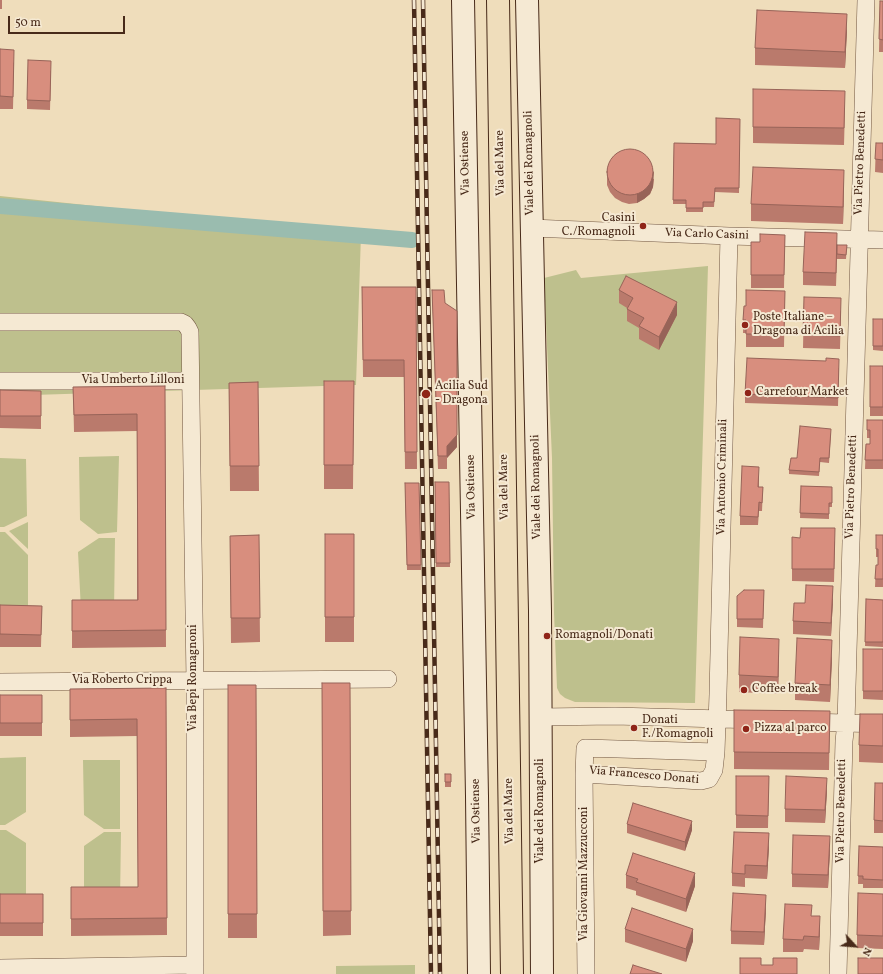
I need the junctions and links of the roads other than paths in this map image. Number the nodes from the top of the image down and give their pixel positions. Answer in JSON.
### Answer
{"nodes":[{"id":1,"x":463,"y":0,"type":"edge"},
{"id":2,"x":498,"y":0,"type":"edge"},
{"id":3,"x":527,"y":0,"type":"edge"},
{"id":4,"x":866,"y":0,"type":"edge"},
{"id":5,"x":531,"y":228,"type":"junction"},
{"id":6,"x":729,"y":236,"type":"junction"},
{"id":7,"x":859,"y":239,"type":"junction"},
{"id":8,"x":883,"y":240,"type":"edge"},
{"id":9,"x":0,"y":322,"type":"edge"},
{"id":10,"x":0,"y":381,"type":"edge"},
{"id":11,"x":190,"y":381,"type":"junction"},
{"id":12,"x":388,"y":679,"type":"dead end"},
{"id":13,"x":195,"y":681,"type":"junction"},
{"id":14,"x":0,"y":682,"type":"edge"},
{"id":15,"x":541,"y":717,"type":"junction"},
{"id":16,"x":717,"y":719,"type":"junction"},
{"id":17,"x":770,"y":720,"type":"edge"},
{"id":18,"x":793,"y":721,"type":"edge"},
{"id":19,"x":846,"y":723,"type":"junction"},
{"id":20,"x":883,"y":724,"type":"edge"},
{"id":21,"x":716,"y":752,"type":"junction"},
{"id":22,"x":584,"y":774,"type":"junction"},
{"id":23,"x":0,"y":968,"type":"edge"},
{"id":24,"x":195,"y":969,"type":"edge"},
{"id":25,"x":479,"y":974,"type":"edge"},
{"id":26,"x":512,"y":974,"type":"edge"},
{"id":27,"x":542,"y":974,"type":"edge"},
{"id":28,"x":586,"y":974,"type":"edge"},
{"id":29,"x":838,"y":974,"type":"edge"}],
"edges":[{"from":1,"to":25,"type":"main road","name":"Via Ostiense"},
{"from":2,"to":26,"type":"main road","name":"Via del Mare"},
{"from":3,"to":5,"type":"main road","name":"Viale dei Romagnoli"},
{"from":4,"to":7,"type":"street","name":"Via Pietro Benedetti"},
{"from":5,"to":6,"type":"street","name":"Via Carlo Casini"},
{"from":5,"to":15,"type":"main road","name":"Viale dei Romagnoli"},
{"from":6,"to":7,"type":"street","name":"Via Carlo Casini"},
{"from":6,"to":16,"type":"street","name":"Via Antonio Criminali"},
{"from":7,"to":8,"type":"street","name":"Via Carlo Casini"},
{"from":7,"to":19,"type":"street","name":"Via Pietro Benedetti"},
{"from":9,"to":11,"type":"street","name":"Via Umberto Lilloni"},
{"from":10,"to":11,"type":"street","name":"Via Umberto Lilloni"},
{"from":11,"to":13,"type":"street","name":"Via Bepi Romagnoni"},
{"from":12,"to":13,"type":"street","name":"Via Roberto Crippa"},
{"from":13,"to":14,"type":"street","name":"Via Roberto Crippa"},
{"from":13,"to":24,"type":"street","name":"Via Bepi Romagnoni"},
{"from":15,"to":16,"type":"street"},
{"from":15,"to":27,"type":"main road","name":"Viale dei Romagnoli"},
{"from":16,"to":17,"type":"street"},
{"from":16,"to":21,"type":"street","name":"Via Francesco Donati"},
{"from":18,"to":19,"type":"street"},
{"from":19,"to":20,"type":"street"},
{"from":19,"to":29,"type":"street","name":"Via Pietro Benedetti"},
{"from":21,"to":22,"type":"street","name":"Via Francesco Donati"},
{"from":21,"to":22,"type":"street","name":"Via Francesco Donati"},
{"from":22,"to":28,"type":"street","name":"Via Giovanni Mazzucconi"},
{"from":23,"to":24,"type":"street"}]}
